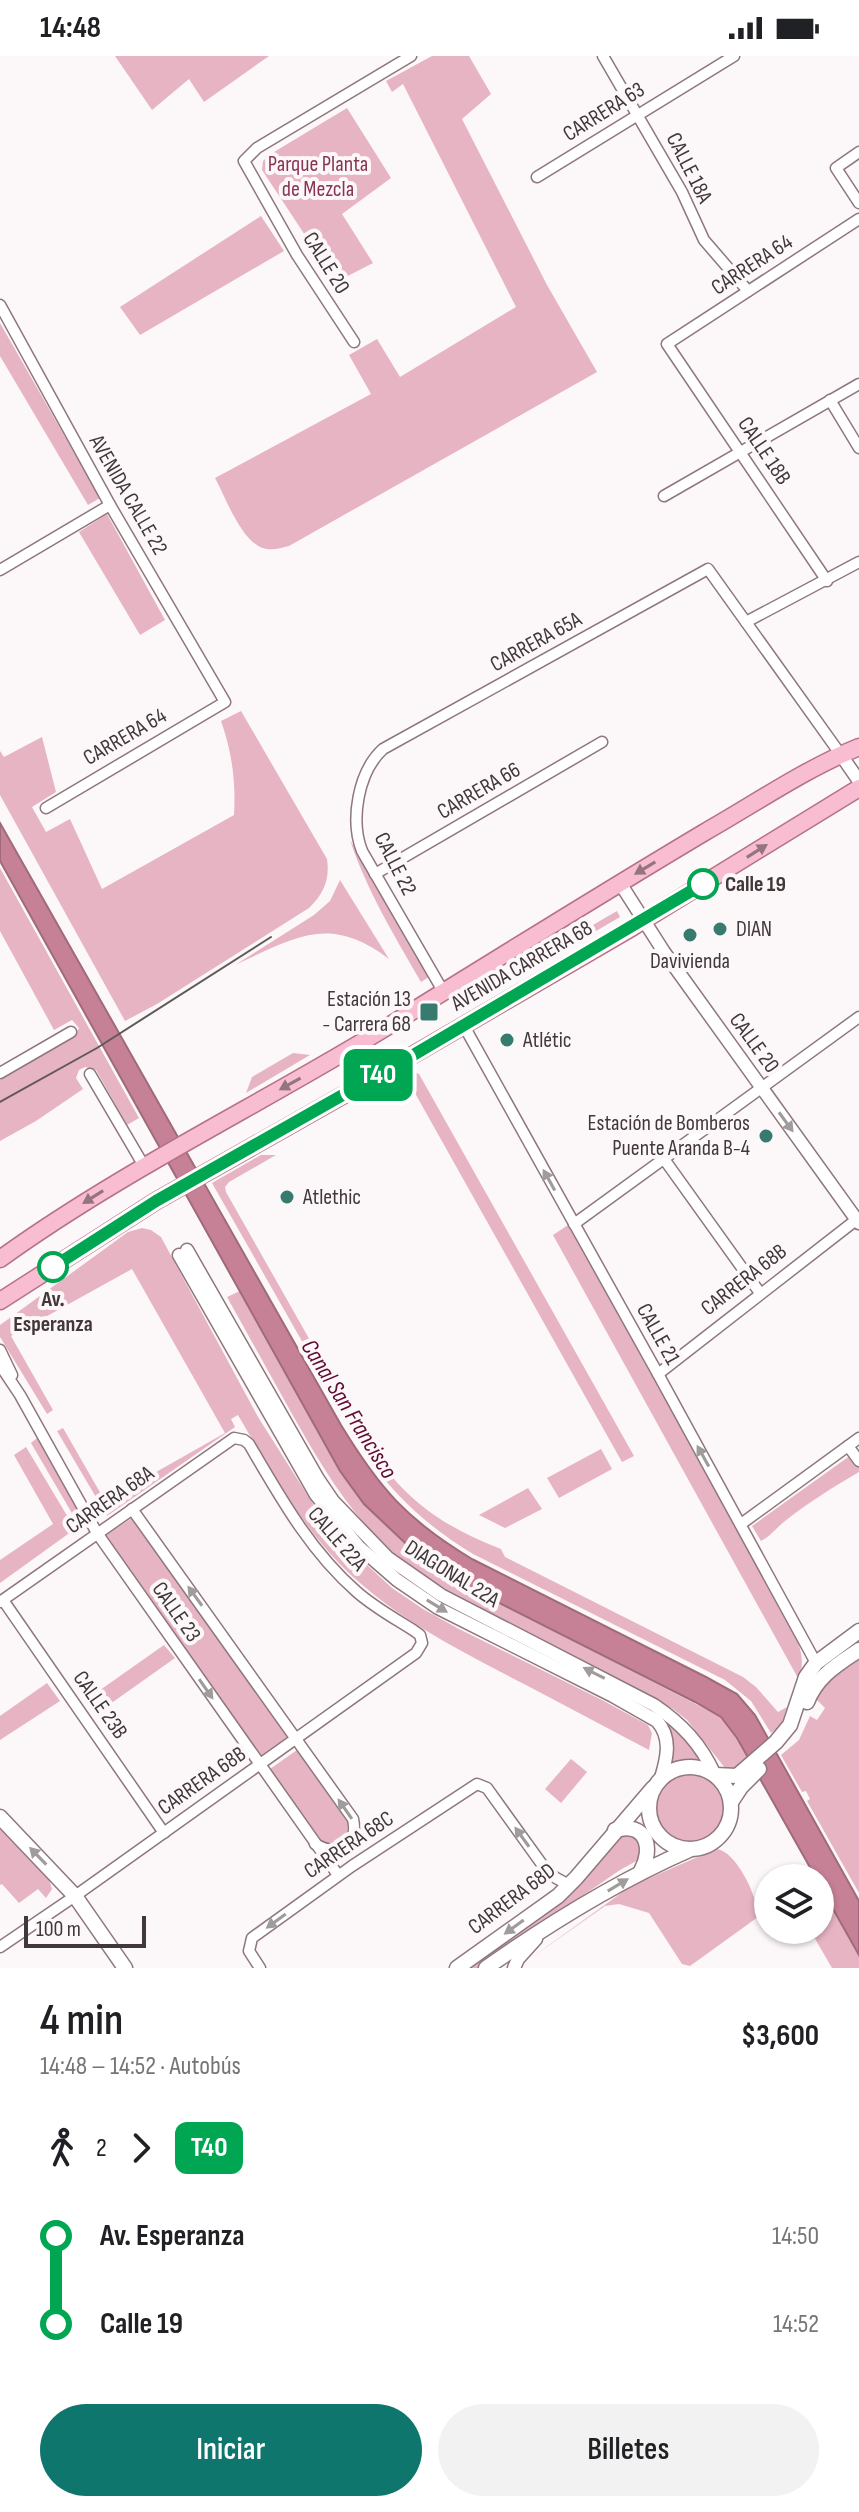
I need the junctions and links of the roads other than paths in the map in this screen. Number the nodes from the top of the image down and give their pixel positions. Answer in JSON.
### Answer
{"nodes":[{"id":1,"x":411,"y":56,"type":"edge"},
{"id":2,"x":603,"y":56,"type":"edge"},
{"id":3,"x":734,"y":56,"type":"edge"},
{"id":4,"x":638,"y":114,"type":"junction"},
{"id":5,"x":859,"y":152,"type":"edge"},
{"id":6,"x":537,"y":177,"type":"dead end"},
{"id":7,"x":859,"y":203,"type":"edge"},
{"id":8,"x":859,"y":219,"type":"edge"},
{"id":9,"x":748,"y":291,"type":"junction"},
{"id":10,"x":0,"y":305,"type":"edge"},
{"id":11,"x":354,"y":342,"type":"dead end"},
{"id":12,"x":667,"y":344,"type":"joint"},
{"id":13,"x":859,"y":384,"type":"edge"},
{"id":14,"x":830,"y":400,"type":"junction"},
{"id":15,"x":859,"y":448,"type":"edge"},
{"id":16,"x":742,"y":453,"type":"junction"},
{"id":17,"x":664,"y":496,"type":"dead end"},
{"id":18,"x":110,"y":505,"type":"junction"},
{"id":19,"x":859,"y":562,"type":"edge"},
{"id":20,"x":0,"y":570,"type":"edge"},
{"id":21,"x":827,"y":581,"type":"junction"},
{"id":22,"x":746,"y":622,"type":"junction"},
{"id":23,"x":225,"y":702,"type":"joint"},
{"id":24,"x":602,"y":742,"type":"dead end"},
{"id":25,"x":859,"y":747,"type":"edge"},
{"id":26,"x":383,"y":749,"type":"joint"},
{"id":27,"x":841,"y":755,"type":"junction"},
{"id":28,"x":859,"y":781,"type":"edge"},
{"id":29,"x":859,"y":788,"type":"edge"},
{"id":30,"x":46,"y":808,"type":"dead end"},
{"id":31,"x":375,"y":874,"type":"junction"},
{"id":32,"x":620,"y":883,"type":"junction"},
{"id":33,"x":644,"y":921,"type":"junction"},
{"id":34,"x":443,"y":991,"type":"junction"},
{"id":35,"x":859,"y":1017,"type":"edge"},
{"id":36,"x":464,"y":1026,"type":"junction"},
{"id":37,"x":71,"y":1032,"type":"dead end"},
{"id":38,"x":0,"y":1073,"type":"edge"},
{"id":39,"x":90,"y":1074,"type":"dead end"},
{"id":40,"x":761,"y":1088,"type":"junction"},
{"id":41,"x":664,"y":1159,"type":"junction"},
{"id":42,"x":144,"y":1166,"type":"junction"},
{"id":43,"x":858,"y":1222,"type":"edge"},
{"id":44,"x":574,"y":1224,"type":"junction"},
{"id":45,"x":0,"y":1259,"type":"edge"},
{"id":46,"x":760,"y":1293,"type":"junction"},
{"id":47,"x":0,"y":1301,"type":"edge"},
{"id":48,"x":0,"y":1350,"type":"edge"},
{"id":49,"x":0,"y":1365,"type":"edge"},
{"id":50,"x":658,"y":1374,"type":"junction"},
{"id":51,"x":20,"y":1395,"type":"junction"},
{"id":52,"x":859,"y":1438,"type":"edge"},
{"id":53,"x":244,"y":1440,"type":"joint"},
{"id":54,"x":848,"y":1446,"type":"junction"},
{"id":55,"x":859,"y":1461,"type":"edge"},
{"id":56,"x":132,"y":1509,"type":"junction"},
{"id":57,"x":741,"y":1524,"type":"junction"},
{"id":58,"x":97,"y":1533,"type":"junction"},
{"id":59,"x":2,"y":1601,"type":"edge"},
{"id":60,"x":859,"y":1631,"type":"edge"},
{"id":61,"x":422,"y":1643,"type":"joint"},
{"id":62,"x":859,"y":1650,"type":"edge"},
{"id":63,"x":816,"y":1663,"type":"junction"},
{"id":64,"x":295,"y":1739,"type":"junction"},
{"id":65,"x":779,"y":1745,"type":"junction"},
{"id":66,"x":259,"y":1765,"type":"junction"},
{"id":67,"x":751,"y":1771,"type":"junction"},
{"id":68,"x":715,"y":1775,"type":"junction"},
{"id":69,"x":657,"y":1783,"type":"junction"},
{"id":70,"x":731,"y":1802,"type":"junction"},
{"id":71,"x":0,"y":1817,"type":"edge"},
{"id":72,"x":615,"y":1830,"type":"junction"},
{"id":73,"x":164,"y":1833,"type":"junction"},
{"id":74,"x":314,"y":1843,"type":"junction"},
{"id":75,"x":689,"y":1850,"type":"junction"},
{"id":76,"x":641,"y":1871,"type":"junction"},
{"id":77,"x":338,"y":1875,"type":"junction"},
{"id":78,"x":569,"y":1885,"type":"junction"},
{"id":79,"x":75,"y":1896,"type":"junction"},
{"id":80,"x":547,"y":1928,"type":"junction"},
{"id":81,"x":0,"y":1947,"type":"edge"},
{"id":82,"x":125,"y":1968,"type":"edge"},
{"id":83,"x":260,"y":1968,"type":"edge"},
{"id":84,"x":457,"y":1968,"type":"edge"},
{"id":85,"x":486,"y":1968,"type":"edge"},
{"id":86,"x":514,"y":1968,"type":"edge"}],
"edges":[{"from":1,"to":11,"type":"street","name":"CALLE 20"},
{"from":2,"to":4,"type":"street","name":"CALLE 18A"},
{"from":3,"to":4,"type":"street","name":"CARRERA 63"},
{"from":4,"to":6,"type":"street","name":"CARRERA 63"},
{"from":4,"to":9,"type":"street","name":"CALLE 18A"},
{"from":5,"to":7,"type":"street"},
{"from":8,"to":9,"type":"street","name":"CARRERA 64"},
{"from":9,"to":12,"type":"street","name":"CARRERA 64"},
{"from":10,"to":18,"type":"street","name":"AVENIDA CALLE 22"},
{"from":12,"to":16,"type":"street","name":"CALLE 18B"},
{"from":13,"to":14,"type":"street"},
{"from":14,"to":15,"type":"street"},
{"from":14,"to":16,"type":"street"},
{"from":16,"to":17,"type":"street"},
{"from":16,"to":21,"type":"street","name":"CALLE 18B"},
{"from":18,"to":20,"type":"street"},
{"from":18,"to":23,"type":"street","name":"AVENIDA CALLE 22"},
{"from":19,"to":21,"type":"street"},
{"from":21,"to":22,"type":"street"},
{"from":22,"to":26,"type":"street","name":"CARRERA 65A"},
{"from":22,"to":27,"type":"street"},
{"from":23,"to":30,"type":"street","name":"CARRERA 64"},
{"from":24,"to":31,"type":"street","name":"CARRERA 66"},
{"from":25,"to":27,"type":"main road","name":"AVENIDA CARRERA 68"},
{"from":26,"to":31,"type":"street","name":"CALLE 22"},
{"from":27,"to":28,"type":"street"},
{"from":27,"to":32,"type":"main road","name":"AVENIDA CARRERA 68","one_way":true},
{"from":33,"to":29,"type":"main road","name":"AVENIDA CARRERA 68","one_way":true},
{"from":31,"to":34,"type":"street","name":"CALLE 22"},
{"from":32,"to":33,"type":"street","name":"CALLE 20"},
{"from":32,"to":34,"type":"main road","name":"AVENIDA CARRERA 68"},
{"from":33,"to":36,"type":"main road","name":"AVENIDA CARRERA 68"},
{"from":33,"to":40,"type":"street","name":"CALLE 20"},
{"from":34,"to":42,"type":"main road","name":"AVENIDA CARRERA 68","one_way":true},
{"from":35,"to":40,"type":"street"},
{"from":44,"to":36,"type":"street","name":"CALLE 21","one_way":true},
{"from":36,"to":47,"type":"main road","name":"AVENIDA CARRERA 68"},
{"from":37,"to":38,"type":"street"},
{"from":39,"to":42,"type":"street"},
{"from":40,"to":41,"type":"street"},
{"from":40,"to":43,"type":"street","name":"CALLE 20","one_way":true},
{"from":41,"to":44,"type":"street"},
{"from":41,"to":46,"type":"street"},
{"from":42,"to":45,"type":"main road","name":"AVENIDA CARRERA 68","one_way":true},
{"from":43,"to":46,"type":"street","name":"CARRERA 68B"},
{"from":44,"to":50,"type":"street","name":"CALLE 21"},
{"from":46,"to":50,"type":"street","name":"CARRERA 68B"},
{"from":48,"to":51,"type":"street","name":"CALLE 23"},
{"from":49,"to":51,"type":"street","name":"CALLE 23"},
{"from":57,"to":50,"type":"street","name":"CALLE 21","one_way":true},
{"from":51,"to":58,"type":"street","name":"CALLE 23"},
{"from":52,"to":54,"type":"street"},
{"from":53,"to":56,"type":"street","name":"CARRERA 68A"},
{"from":53,"to":61,"type":"street","name":"CALLE 22A"},
{"from":54,"to":55,"type":"street"},
{"from":54,"to":57,"type":"street"},
{"from":56,"to":58,"type":"street","name":"CARRERA 68A"},
{"from":64,"to":56,"type":"street","name":"CALLE 23","one_way":true},
{"from":57,"to":63,"type":"street","name":"CALLE 21"},
{"from":58,"to":59,"type":"street","name":"CARRERA 68A"},
{"from":58,"to":66,"type":"street","name":"CALLE 23","one_way":true},
{"from":59,"to":73,"type":"street","name":"CALLE 23B"},
{"from":60,"to":63,"type":"main road"},
{"from":61,"to":64,"type":"street","name":"CARRERA 68B"},
{"from":62,"to":65,"type":"main road"},
{"from":63,"to":65,"type":"main road"},
{"from":64,"to":66,"type":"street","name":"CARRERA 68B"},
{"from":74,"to":64,"type":"street","name":"CALLE 23","one_way":true},
{"from":65,"to":67,"type":"main road"},
{"from":66,"to":73,"type":"street","name":"CARRERA 68B"},
{"from":66,"to":74,"type":"street","name":"CALLE 23"},
{"from":67,"to":68,"type":"main road"},
{"from":67,"to":70,"type":"main road"},
{"from":68,"to":69,"type":"main road"},
{"from":68,"to":69,"type":"street","name":"DIAGONAL 22A","one_way":true},
{"from":68,"to":70,"type":"main road"},
{"from":69,"to":72,"type":"main road","name":"CARRERA 68D"},
{"from":69,"to":75,"type":"main road"},
{"from":70,"to":75,"type":"main road"},
{"from":79,"to":71,"type":"main road","one_way":true},
{"from":72,"to":76,"type":"main road"},
{"from":72,"to":78,"type":"main road","name":"CARRERA 68D"},
{"from":73,"to":79,"type":"street","name":"CARRERA 68B"},
{"from":74,"to":77,"type":"street","name":"CALLE 23"},
{"from":75,"to":76,"type":"main road","name":"CARRERA 68D"},
{"from":80,"to":76,"type":"main road","name":"CARRERA 68D","one_way":true},
{"from":78,"to":77,"type":"street","name":"CARRERA 68C","one_way":true},
{"from":77,"to":83,"type":"street","name":"CARRERA 68C","one_way":true},
{"from":78,"to":84,"type":"main road","name":"CARRERA 68D","one_way":true},
{"from":79,"to":81,"type":"street","name":"CARRERA 68B"},
{"from":79,"to":82,"type":"main road"},
{"from":80,"to":85,"type":"main road","name":"CARRERA 68D"},
{"from":80,"to":86,"type":"street"}]}
